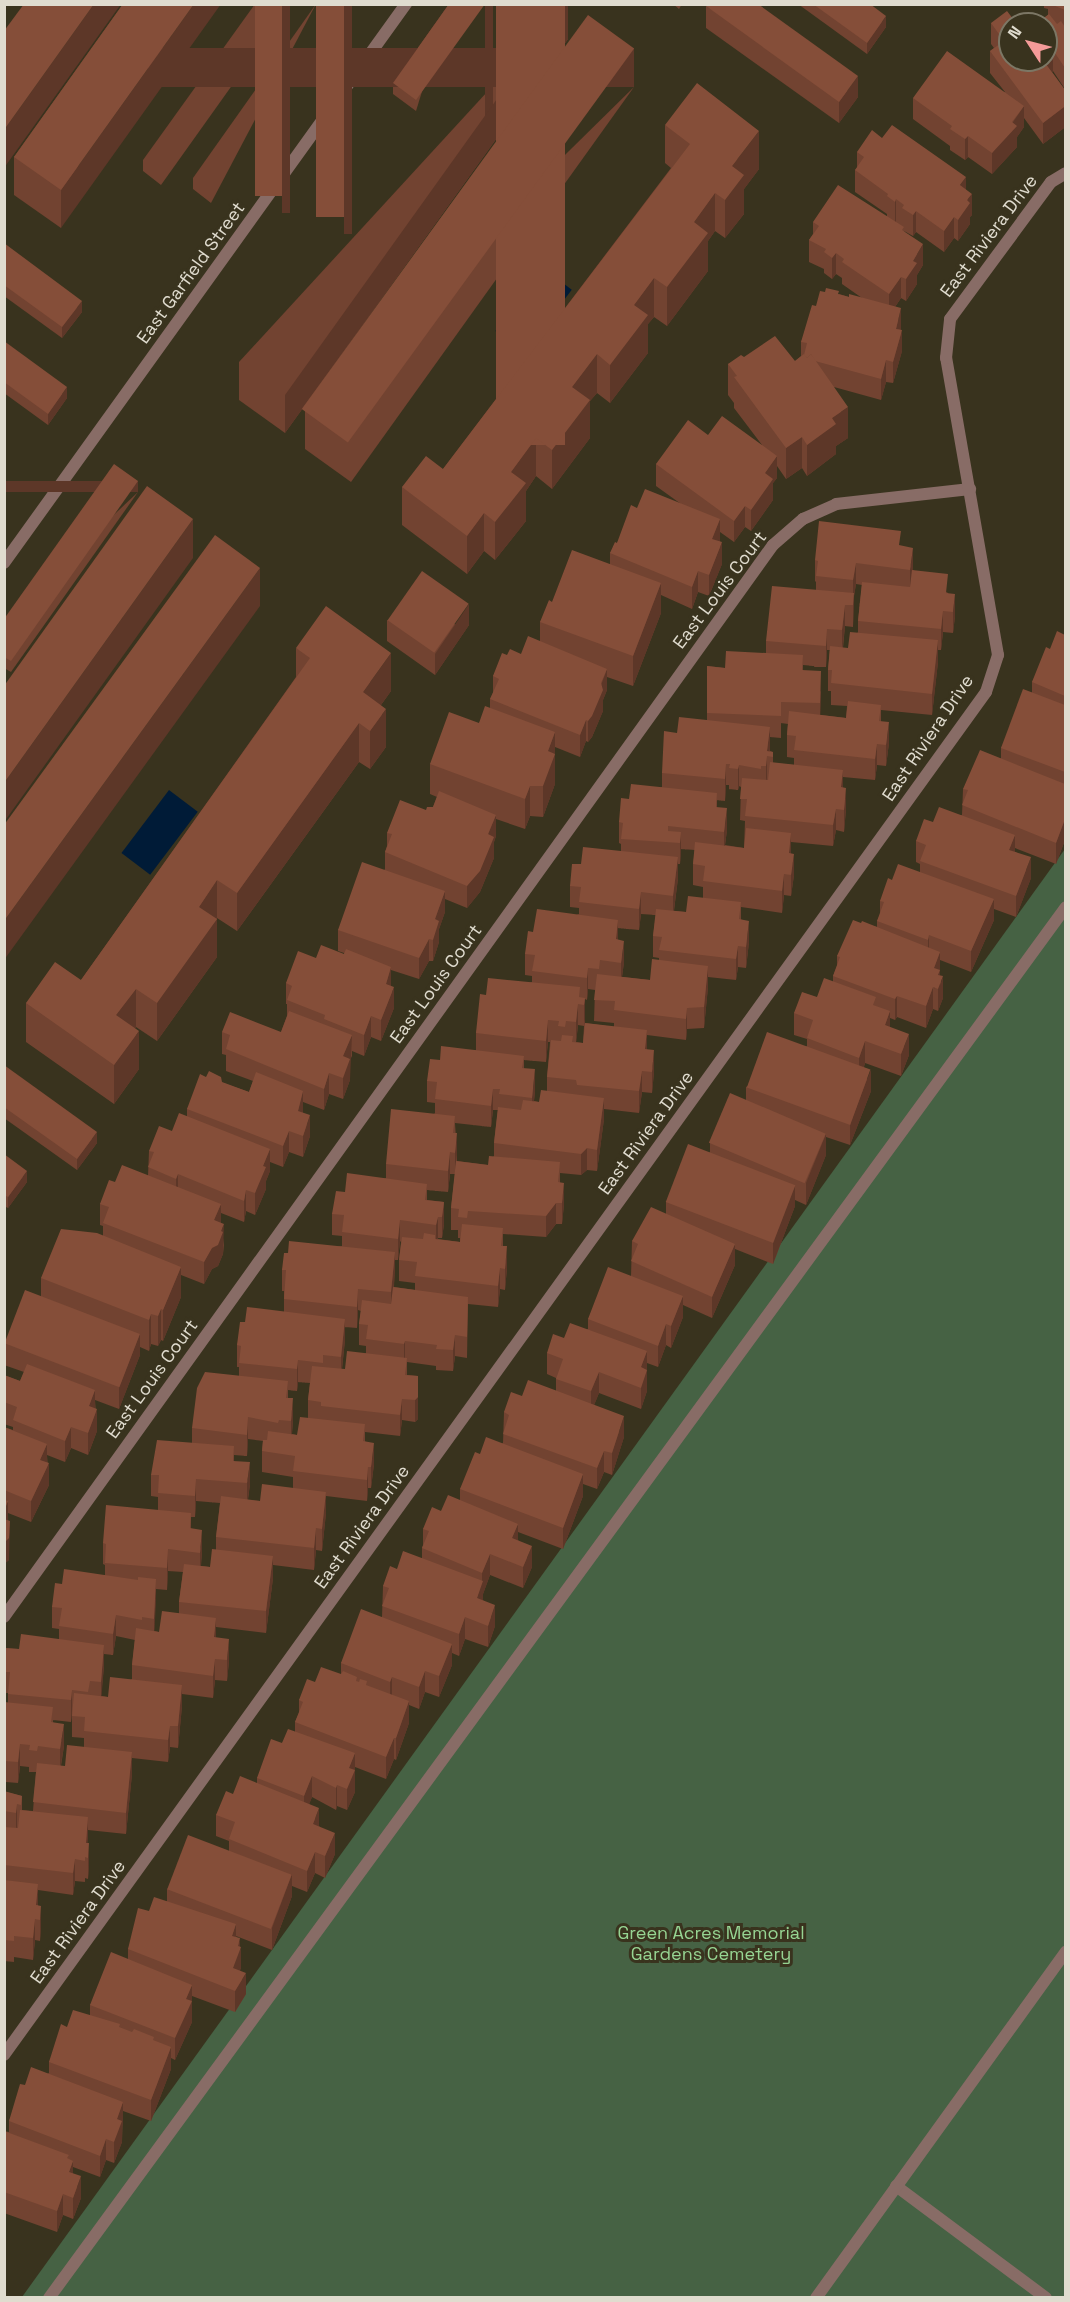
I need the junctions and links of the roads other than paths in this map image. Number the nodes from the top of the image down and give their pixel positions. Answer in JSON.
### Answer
{"nodes":[{"id":1,"x":406,"y":4,"type":"edge"},
{"id":2,"x":1065,"y":173,"type":"edge"},
{"id":3,"x":970,"y":489,"type":"junction"},
{"id":4,"x":4,"y":562,"type":"edge"},
{"id":5,"x":1065,"y":907,"type":"edge"},
{"id":6,"x":4,"y":1617,"type":"edge"},
{"id":7,"x":1065,"y":1952,"type":"edge"},
{"id":8,"x":7,"y":2046,"type":"edge"},
{"id":9,"x":896,"y":2186,"type":"junction"},
{"id":10,"x":49,"y":2298,"type":"edge"},
{"id":11,"x":816,"y":2298,"type":"edge"},
{"id":12,"x":1046,"y":2298,"type":"edge"}],
"edges":[{"from":1,"to":4,"type":"street","name":"East Garfield Street"},
{"from":2,"to":3,"type":"street","name":"East Riviera Drive"},
{"from":3,"to":6,"type":"street","name":"East Louis Court"},
{"from":3,"to":8,"type":"street","name":"East Riviera Drive"},
{"from":5,"to":10,"type":"street"},
{"from":7,"to":9,"type":"street"},
{"from":9,"to":11,"type":"street"},
{"from":9,"to":12,"type":"street"}]}
